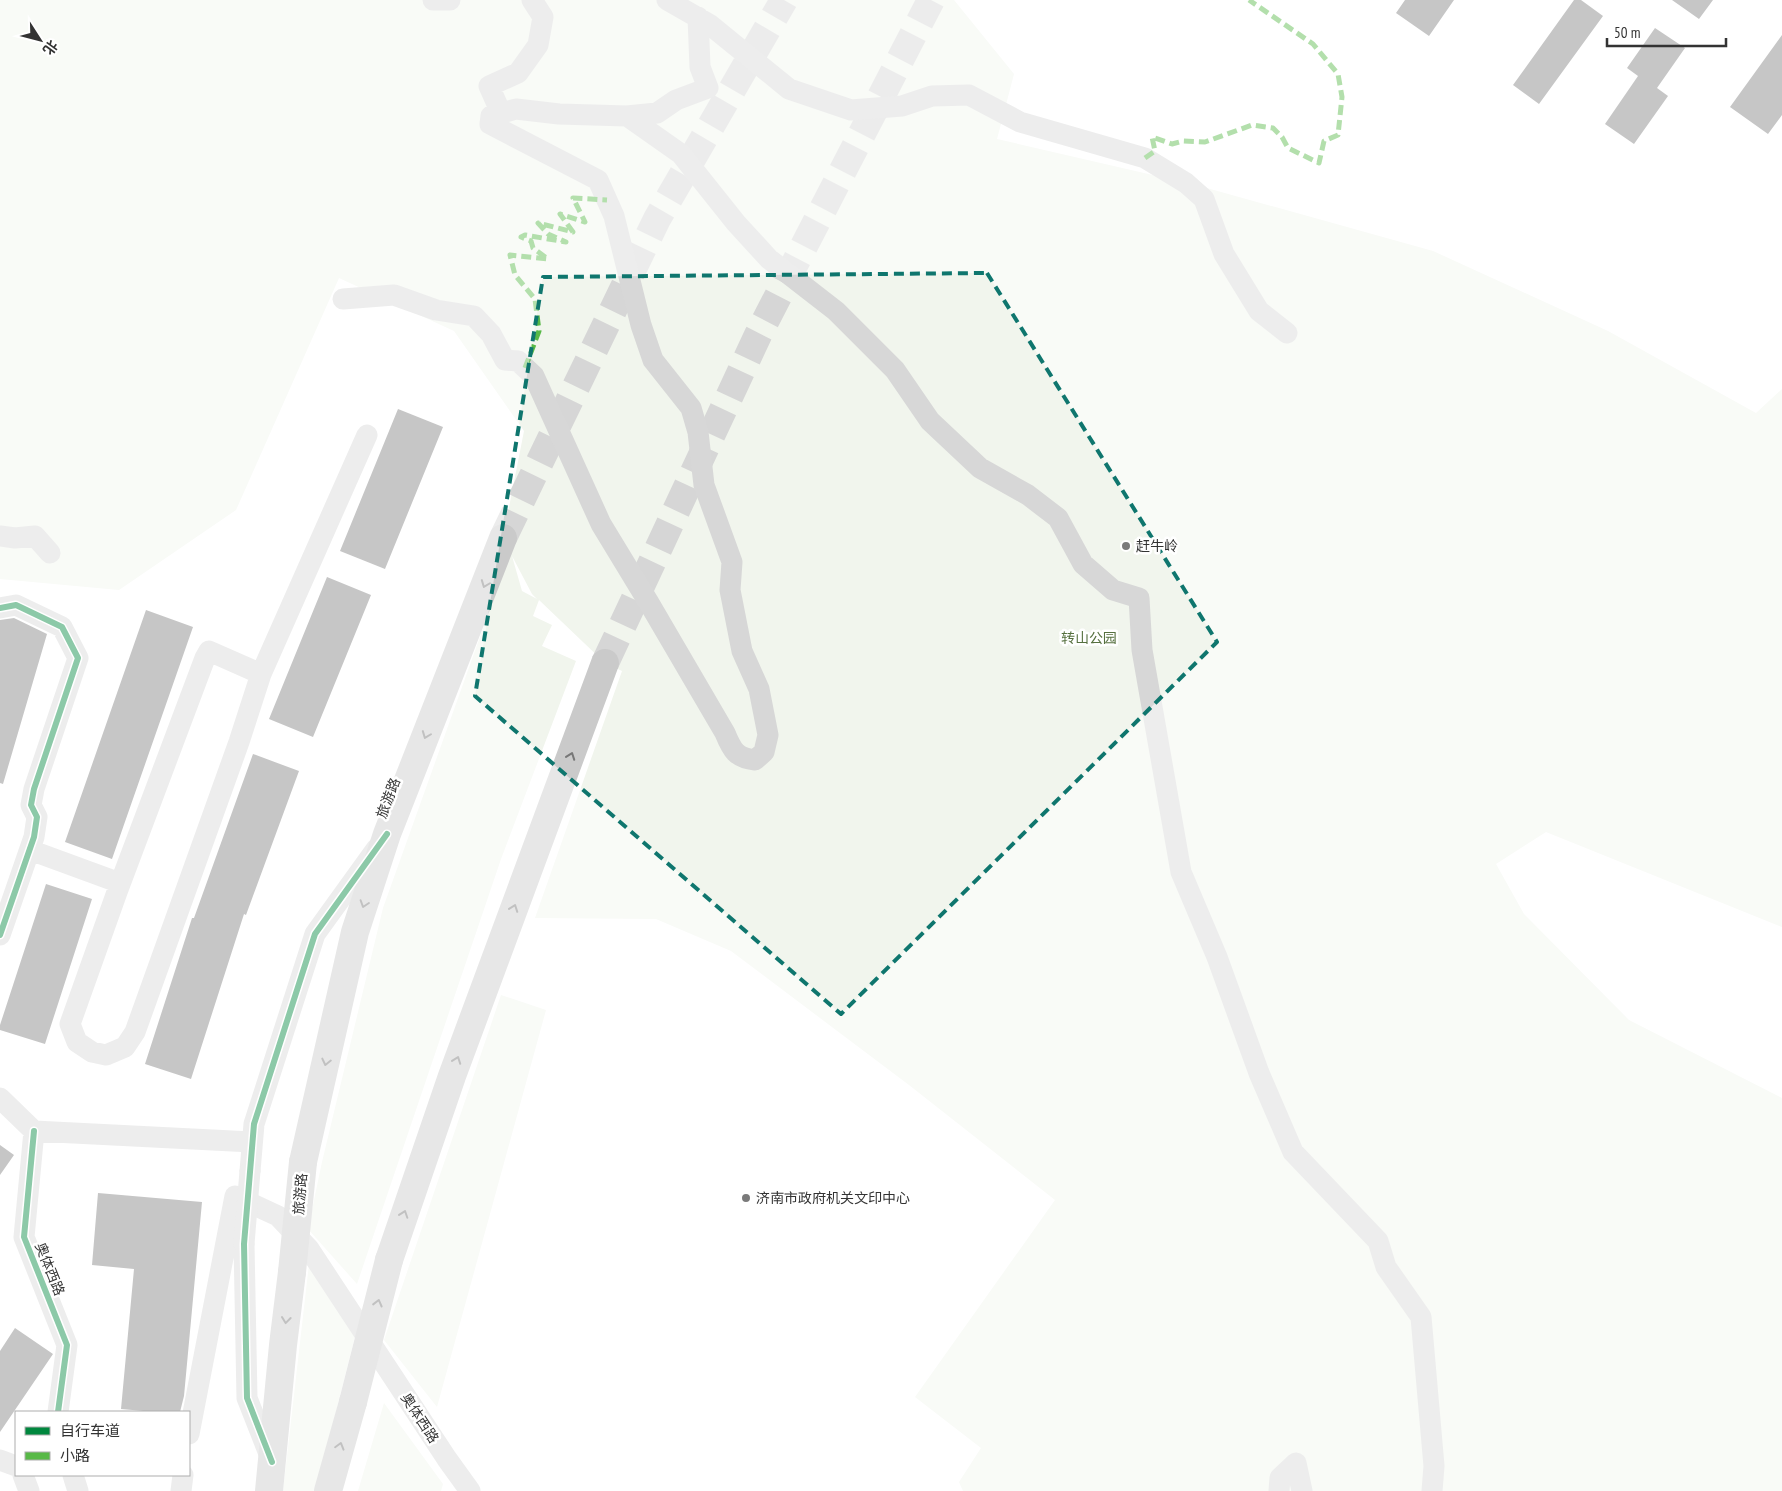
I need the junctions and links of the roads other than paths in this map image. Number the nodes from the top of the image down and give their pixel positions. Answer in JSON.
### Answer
{"nodes":[{"id":1,"x":433,"y":0,"type":"edge"},
{"id":2,"x":450,"y":0,"type":"edge"},
{"id":3,"x":532,"y":0,"type":"edge"},
{"id":4,"x":667,"y":0,"type":"edge"},
{"id":5,"x":698,"y":17,"type":"junction"},
{"id":6,"x":500,"y":113,"type":"junction"},
{"id":7,"x":627,"y":116,"type":"junction"},
{"id":8,"x":343,"y":299,"type":"dead end"},
{"id":9,"x":1287,"y":333,"type":"dead end"},
{"id":10,"x":367,"y":434,"type":"dead end"},
{"id":11,"x":0,"y":536,"type":"edge"},
{"id":12,"x":503,"y":538,"type":"tunnel mouth"},
{"id":13,"x":50,"y":553,"type":"dead end"},
{"id":14,"x":0,"y":608,"type":"edge"},
{"id":15,"x":605,"y":663,"type":"tunnel mouth"},
{"id":16,"x":261,"y":674,"type":"junction"},
{"id":17,"x":387,"y":834,"type":"junction"},
{"id":18,"x":30,"y":850,"type":"junction"},
{"id":19,"x":120,"y":883,"type":"junction"},
{"id":20,"x":0,"y":935,"type":"edge"},
{"id":21,"x":0,"y":1098,"type":"edge"},
{"id":22,"x":34,"y":1131,"type":"junction"},
{"id":23,"x":252,"y":1142,"type":"junction"},
{"id":24,"x":58,"y":1411,"type":"edge"},
{"id":25,"x":190,"y":1429,"type":"edge"},
{"id":26,"x":0,"y":1460,"type":"edge"},
{"id":27,"x":272,"y":1462,"type":"junction"},
{"id":28,"x":15,"y":1466,"type":"edge"},
{"id":29,"x":22,"y":1476,"type":"edge"},
{"id":30,"x":73,"y":1476,"type":"edge"},
{"id":31,"x":183,"y":1476,"type":"edge"},
{"id":32,"x":30,"y":1491,"type":"edge"},
{"id":33,"x":78,"y":1491,"type":"edge"},
{"id":34,"x":181,"y":1491,"type":"edge"},
{"id":35,"x":269,"y":1491,"type":"edge"},
{"id":36,"x":328,"y":1491,"type":"edge"},
{"id":37,"x":470,"y":1491,"type":"edge"},
{"id":38,"x":1279,"y":1491,"type":"edge"},
{"id":39,"x":1302,"y":1491,"type":"edge"},
{"id":40,"x":1432,"y":1491,"type":"edge"}],
"edges":[{"from":1,"to":2,"type":"street"},
{"from":3,"to":6,"type":"street"},
{"from":4,"to":5,"type":"street"},
{"from":5,"to":7,"type":"street"},
{"from":5,"to":9,"type":"street"},
{"from":6,"to":7,"type":"street"},
{"from":6,"to":8,"type":"street"},
{"from":7,"to":40,"type":"street"},
{"from":10,"to":16,"type":"street"},
{"from":11,"to":13,"type":"street"},
{"from":12,"to":17,"type":"main road","name":"旅游路","one_way":true},
{"from":14,"to":18,"type":"street"},
{"from":36,"to":15,"type":"main road","one_way":true,"bridge":true},
{"from":16,"to":19,"type":"street"},
{"from":16,"to":19,"type":"street"},
{"from":17,"to":23,"type":"street"},
{"from":17,"to":27,"type":"main road","name":"旅游路","one_way":true,"bridge":true},
{"from":18,"to":19,"type":"street"},
{"from":18,"to":20,"type":"street"},
{"from":21,"to":22,"type":"street"},
{"from":22,"to":23,"type":"street"},
{"from":22,"to":24,"type":"street","name":"奥体西路"},
{"from":23,"to":27,"type":"street","bridge":true},
{"from":25,"to":37,"type":"street","name":"奥体西路"},
{"from":26,"to":28,"type":"street"},
{"from":27,"to":35,"type":"main road","name":"旅游路"},
{"from":29,"to":32,"type":"street"},
{"from":30,"to":33,"type":"street"},
{"from":31,"to":34,"type":"street"},
{"from":38,"to":39,"type":"street"}]}
